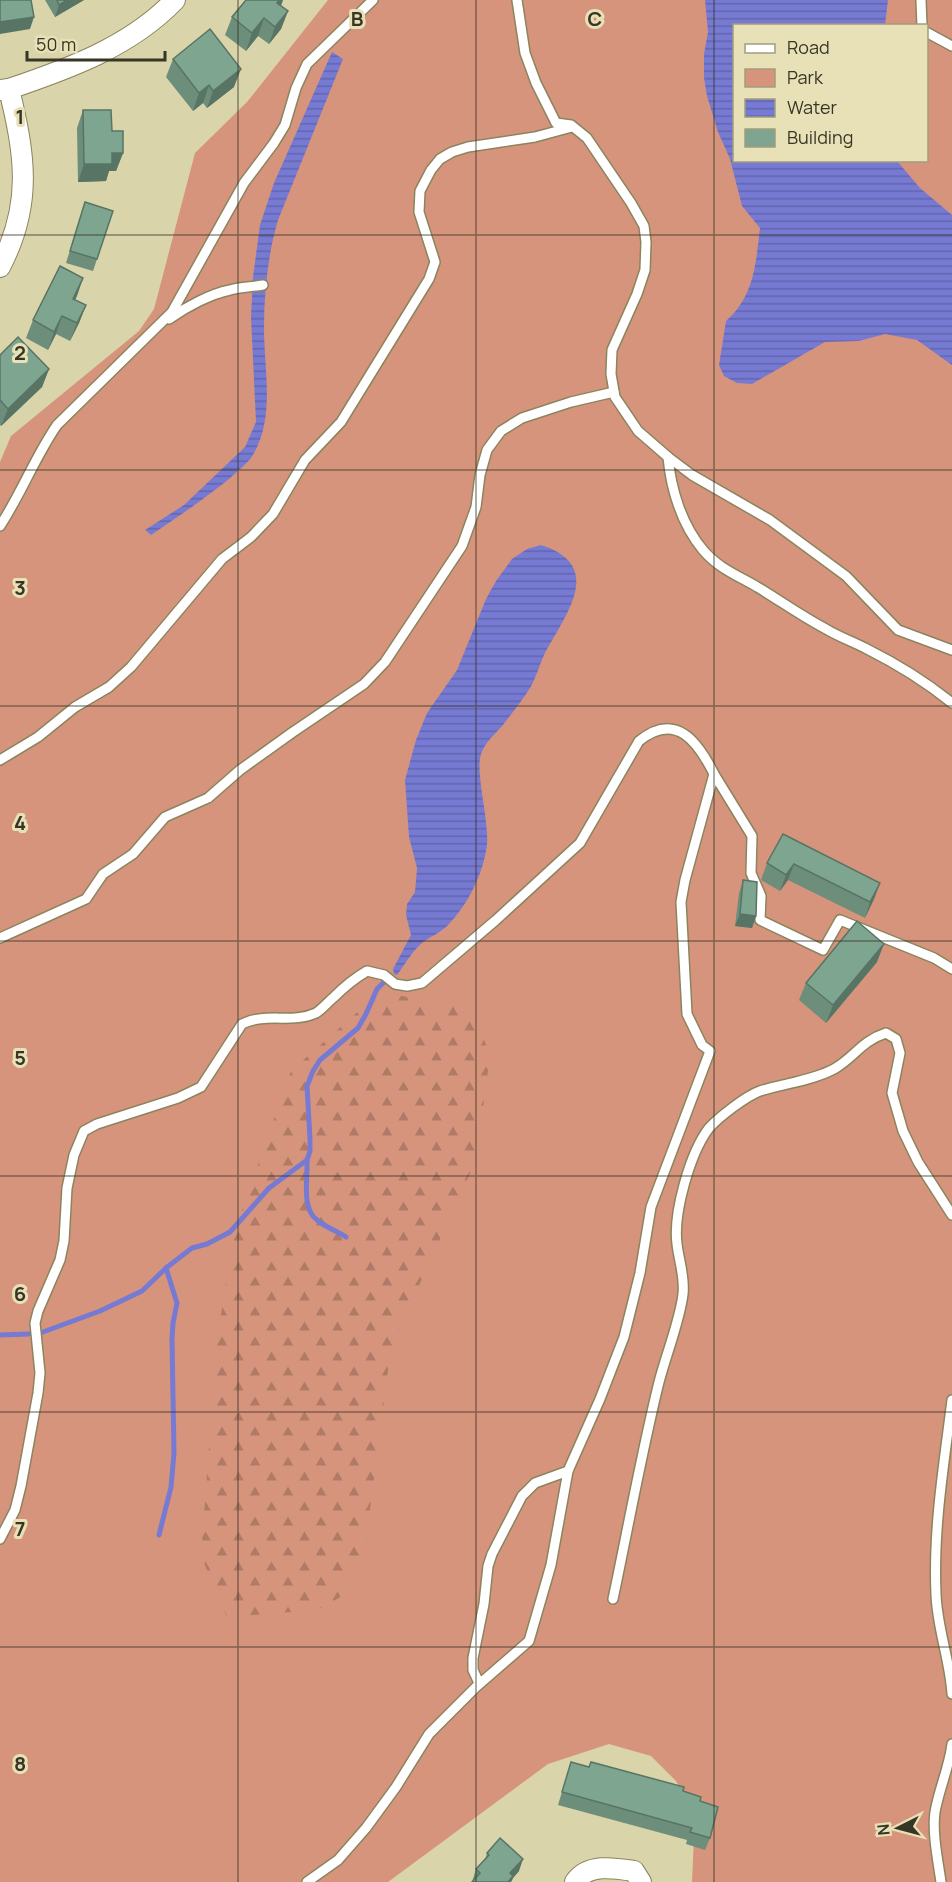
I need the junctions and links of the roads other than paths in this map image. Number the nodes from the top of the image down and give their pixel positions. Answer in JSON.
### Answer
{"nodes":[{"id":1,"x":175,"y":0,"type":"edge"},
{"id":2,"x":373,"y":0,"type":"edge"},
{"id":3,"x":517,"y":0,"type":"edge"},
{"id":4,"x":921,"y":0,"type":"edge"},
{"id":5,"x":922,"y":24,"type":"edge"},
{"id":6,"x":928,"y":33,"type":"edge"},
{"id":7,"x":952,"y":46,"type":"edge"},
{"id":8,"x":4,"y":90,"type":"edge"},
{"id":9,"x":572,"y":127,"type":"junction"},
{"id":10,"x":0,"y":267,"type":"edge"},
{"id":11,"x":260,"y":285,"type":"dead end"},
{"id":12,"x":158,"y":328,"type":"junction"},
{"id":13,"x":614,"y":392,"type":"junction"},
{"id":14,"x":668,"y":457,"type":"junction"},
{"id":15,"x":0,"y":526,"type":"edge"},
{"id":16,"x":952,"y":650,"type":"edge"},
{"id":17,"x":952,"y":703,"type":"edge"},
{"id":18,"x":0,"y":760,"type":"edge"},
{"id":19,"x":714,"y":774,"type":"junction"},
{"id":20,"x":0,"y":938,"type":"edge"},
{"id":21,"x":952,"y":969,"type":"edge"},
{"id":22,"x":952,"y":1215,"type":"edge"},
{"id":23,"x":952,"y":1400,"type":"edge"},
{"id":24,"x":568,"y":1471,"type":"junction"},
{"id":25,"x":0,"y":1539,"type":"edge"},
{"id":26,"x":613,"y":1599,"type":"dead end"},
{"id":27,"x":479,"y":1683,"type":"junction"},
{"id":28,"x":952,"y":1694,"type":"edge"},
{"id":29,"x":952,"y":1744,"type":"edge"},
{"id":30,"x":307,"y":1882,"type":"edge"},
{"id":31,"x":575,"y":1882,"type":"edge"},
{"id":32,"x":641,"y":1882,"type":"edge"},
{"id":33,"x":941,"y":1882,"type":"edge"}],
"edges":[{"from":1,"to":8,"type":"street"},
{"from":2,"to":12,"type":"lane"},
{"from":3,"to":9,"type":"lane"},
{"from":4,"to":5,"type":"lane"},
{"from":6,"to":7,"type":"lane"},
{"from":8,"to":10,"type":"street"},
{"from":9,"to":13,"type":"lane"},
{"from":9,"to":18,"type":"lane"},
{"from":11,"to":12,"type":"lane"},
{"from":12,"to":15,"type":"lane"},
{"from":13,"to":14,"type":"lane"},
{"from":13,"to":20,"type":"lane"},
{"from":14,"to":16,"type":"lane"},
{"from":14,"to":17,"type":"lane"},
{"from":19,"to":21,"type":"lane"},
{"from":19,"to":24,"type":"lane"},
{"from":19,"to":25,"type":"lane"},
{"from":22,"to":26,"type":"lane"},
{"from":23,"to":28,"type":"lane"},
{"from":24,"to":27,"type":"lane"},
{"from":24,"to":27,"type":"lane"},
{"from":27,"to":30,"type":"lane"},
{"from":29,"to":33,"type":"lane"},
{"from":31,"to":32,"type":"street"}]}
